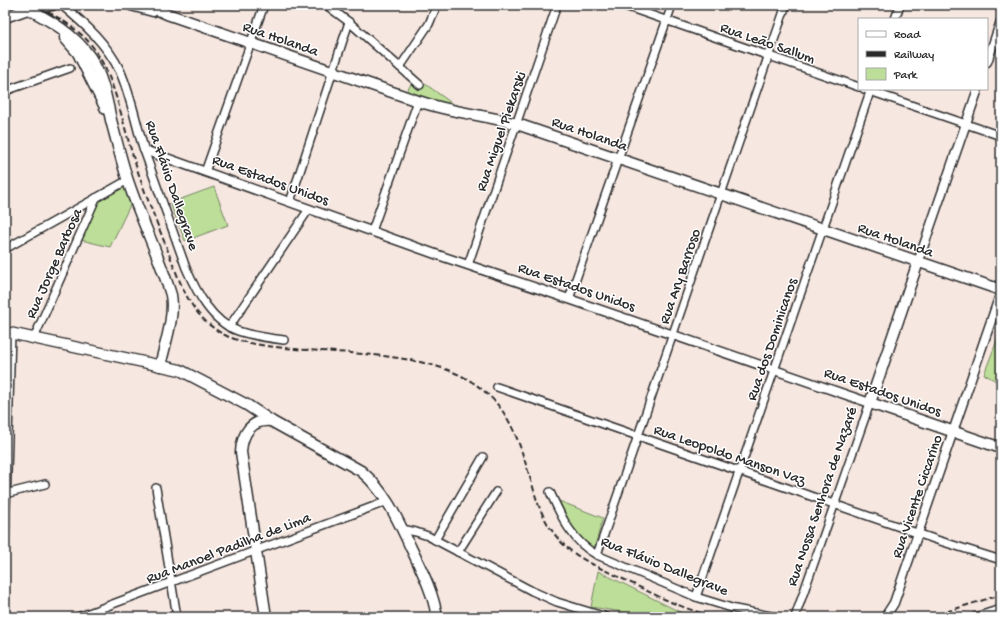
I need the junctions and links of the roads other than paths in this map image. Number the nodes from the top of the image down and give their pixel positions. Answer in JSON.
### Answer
{"nodes":[{"id":1,"x":13,"y":5,"type":"edge"},
{"id":2,"x":62,"y":5,"type":"edge"},
{"id":3,"x":131,"y":5,"type":"edge"},
{"id":4,"x":147,"y":5,"type":"edge"},
{"id":5,"x":264,"y":5,"type":"edge"},
{"id":6,"x":326,"y":5,"type":"edge"},
{"id":7,"x":437,"y":5,"type":"edge"},
{"id":8,"x":557,"y":5,"type":"edge"},
{"id":9,"x":622,"y":5,"type":"edge"},
{"id":10,"x":672,"y":5,"type":"edge"},
{"id":11,"x":786,"y":5,"type":"edge"},
{"id":12,"x":900,"y":5,"type":"edge"},
{"id":13,"x":34,"y":7,"type":"edge"},
{"id":14,"x":167,"y":14,"type":"junction"},
{"id":15,"x":5,"y":17,"type":"edge"},
{"id":16,"x":45,"y":18,"type":"junction"},
{"id":17,"x":895,"y":18,"type":"edge"},
{"id":18,"x":666,"y":20,"type":"junction"},
{"id":19,"x":1001,"y":21,"type":"edge"},
{"id":20,"x":349,"y":22,"type":"junction"},
{"id":21,"x":251,"y":43,"type":"junction"},
{"id":22,"x":768,"y":56,"type":"junction"},
{"id":23,"x":988,"y":59,"type":"edge"},
{"id":24,"x":400,"y":67,"type":"junction"},
{"id":25,"x":70,"y":68,"type":"dead end"},
{"id":26,"x":332,"y":72,"type":"junction"},
{"id":27,"x":420,"y":85,"type":"dead end"},
{"id":28,"x":858,"y":87,"type":"edge"},
{"id":29,"x":868,"y":90,"type":"edge"},
{"id":30,"x":978,"y":90,"type":"edge"},
{"id":31,"x":5,"y":91,"type":"edge"},
{"id":32,"x":418,"y":102,"type":"junction"},
{"id":33,"x":111,"y":120,"type":"junction"},
{"id":34,"x":516,"y":124,"type":"junction"},
{"id":35,"x":966,"y":124,"type":"junction"},
{"id":36,"x":1001,"y":136,"type":"edge"},
{"id":37,"x":144,"y":150,"type":"junction"},
{"id":38,"x":618,"y":159,"type":"junction"},
{"id":39,"x":205,"y":172,"type":"junction"},
{"id":40,"x":128,"y":180,"type":"junction"},
{"id":41,"x":721,"y":194,"type":"junction"},
{"id":42,"x":96,"y":198,"type":"junction"},
{"id":43,"x":290,"y":202,"type":"junction"},
{"id":44,"x":309,"y":209,"type":"junction"},
{"id":45,"x":823,"y":229,"type":"junction"},
{"id":46,"x":372,"y":231,"type":"junction"},
{"id":47,"x":5,"y":249,"type":"edge"},
{"id":48,"x":918,"y":262,"type":"junction"},
{"id":49,"x":468,"y":265,"type":"junction"},
{"id":50,"x":1001,"y":291,"type":"edge"},
{"id":51,"x":569,"y":299,"type":"junction"},
{"id":52,"x":229,"y":327,"type":"junction"},
{"id":53,"x":8,"y":332,"type":"edge"},
{"id":54,"x":673,"y":334,"type":"junction"},
{"id":55,"x":34,"y":338,"type":"junction"},
{"id":56,"x":284,"y":340,"type":"dead end"},
{"id":57,"x":160,"y":366,"type":"junction"},
{"id":58,"x":775,"y":370,"type":"junction"},
{"id":59,"x":497,"y":387,"type":"dead end"},
{"id":60,"x":870,"y":402,"type":"junction"},
{"id":61,"x":270,"y":421,"type":"junction"},
{"id":62,"x":251,"y":426,"type":"junction"},
{"id":63,"x":953,"y":432,"type":"junction"},
{"id":64,"x":638,"y":436,"type":"junction"},
{"id":65,"x":1001,"y":448,"type":"edge"},
{"id":66,"x":483,"y":457,"type":"dead end"},
{"id":67,"x":740,"y":471,"type":"junction"},
{"id":68,"x":45,"y":484,"type":"dead end"},
{"id":69,"x":156,"y":488,"type":"dead end"},
{"id":70,"x":496,"y":492,"type":"dead end"},
{"id":71,"x":550,"y":492,"type":"dead end"},
{"id":72,"x":6,"y":494,"type":"edge"},
{"id":73,"x":388,"y":501,"type":"junction"},
{"id":74,"x":834,"y":504,"type":"junction"},
{"id":75,"x":402,"y":529,"type":"junction"},
{"id":76,"x":918,"y":534,"type":"junction"},
{"id":77,"x":435,"y":540,"type":"junction"},
{"id":78,"x":5,"y":542,"type":"edge"},
{"id":79,"x":256,"y":550,"type":"junction"},
{"id":80,"x":458,"y":552,"type":"junction"},
{"id":81,"x":597,"y":555,"type":"junction"},
{"id":82,"x":1001,"y":560,"type":"edge"},
{"id":83,"x":172,"y":582,"type":"junction"},
{"id":84,"x":696,"y":597,"type":"junction"},
{"id":85,"x":1001,"y":609,"type":"edge"},
{"id":86,"x":78,"y":617,"type":"edge"},
{"id":87,"x":177,"y":617,"type":"edge"},
{"id":88,"x":266,"y":617,"type":"edge"},
{"id":89,"x":437,"y":617,"type":"edge"},
{"id":90,"x":604,"y":617,"type":"edge"},
{"id":91,"x":776,"y":617,"type":"edge"},
{"id":92,"x":795,"y":617,"type":"edge"},
{"id":93,"x":885,"y":617,"type":"edge"},
{"id":94,"x":975,"y":617,"type":"edge"}],
"edges":[{"from":1,"to":13,"type":"main road"},
{"from":2,"to":37,"type":"street","name":"Rua Flávio Dallegrave"},
{"from":3,"to":14,"type":"main road","name":"Rua Holanda"},
{"from":4,"to":14,"type":"main road","name":"Rua Holanda"},
{"from":5,"to":21,"type":"street"},
{"from":6,"to":20,"type":"street"},
{"from":7,"to":24,"type":"street"},
{"from":8,"to":34,"type":"street","name":"Rua Miguel Piekarski"},
{"from":9,"to":18,"type":"street","name":"Rua Leão Sallum"},
{"from":10,"to":18,"type":"street"},
{"from":11,"to":22,"type":"street","name":"Rua Ary Barroso"},
{"from":12,"to":17,"type":"street"},
{"from":13,"to":15,"type":"main road"},
{"from":13,"to":16,"type":"main road"},
{"from":13,"to":16,"type":"main road"},
{"from":13,"to":33,"type":"main road"},
{"from":14,"to":21,"type":"main road","name":"Rua Holanda"},
{"from":16,"to":33,"type":"main road"},
{"from":18,"to":22,"type":"street","name":"Rua Leão Sallum"},
{"from":18,"to":38,"type":"street"},
{"from":19,"to":23,"type":"street"},
{"from":20,"to":24,"type":"street"},
{"from":20,"to":26,"type":"street"},
{"from":21,"to":26,"type":"main road","name":"Rua Holanda"},
{"from":21,"to":39,"type":"street"},
{"from":22,"to":28,"type":"street","name":"Rua Leão Sallum"},
{"from":22,"to":41,"type":"street","name":"Rua Ary Barroso"},
{"from":24,"to":27,"type":"street"},
{"from":25,"to":31,"type":"street"},
{"from":26,"to":32,"type":"main road","name":"Rua Holanda"},
{"from":26,"to":43,"type":"street"},
{"from":29,"to":35,"type":"street"},
{"from":29,"to":45,"type":"street","name":"Rua dos Dominicanos"},
{"from":30,"to":35,"type":"street","name":"Rua Nossa Senhora de Nazaré"},
{"from":32,"to":34,"type":"main road","name":"Rua Holanda"},
{"from":32,"to":46,"type":"street"},
{"from":33,"to":40,"type":"main road"},
{"from":34,"to":38,"type":"main road","name":"Rua Holanda"},
{"from":34,"to":49,"type":"street","name":"Rua Miguel Piekarski"},
{"from":35,"to":36,"type":"street"},
{"from":35,"to":48,"type":"street","name":"Rua Nossa Senhora de Nazaré"},
{"from":37,"to":39,"type":"street","name":"Rua Estados Unidos"},
{"from":37,"to":52,"type":"street","name":"Rua Flávio Dallegrave"},
{"from":38,"to":41,"type":"main road","name":"Rua Holanda"},
{"from":38,"to":51,"type":"street"},
{"from":39,"to":43,"type":"street","name":"Rua Estados Unidos"},
{"from":40,"to":42,"type":"street"},
{"from":40,"to":57,"type":"main road"},
{"from":41,"to":45,"type":"main road","name":"Rua Holanda"},
{"from":41,"to":54,"type":"street","name":"Rua Ary Barroso"},
{"from":42,"to":47,"type":"street"},
{"from":42,"to":55,"type":"street","name":"Rua Jorge Barbosa"},
{"from":43,"to":44,"type":"street","name":"Rua Estados Unidos"},
{"from":44,"to":46,"type":"street","name":"Rua Estados Unidos"},
{"from":44,"to":52,"type":"street"},
{"from":45,"to":48,"type":"main road","name":"Rua Holanda"},
{"from":45,"to":58,"type":"street","name":"Rua dos Dominicanos"},
{"from":46,"to":49,"type":"street","name":"Rua Estados Unidos"},
{"from":48,"to":50,"type":"main road","name":"Rua Holanda"},
{"from":48,"to":60,"type":"main road","name":"Rua Nossa Senhora de Nazaré"},
{"from":49,"to":51,"type":"street","name":"Rua Estados Unidos"},
{"from":50,"to":63,"type":"street","name":"Rua Vicente Ciccarino"},
{"from":51,"to":54,"type":"street","name":"Rua Estados Unidos"},
{"from":52,"to":56,"type":"street","name":"Rua Flávio Dallegrave"},
{"from":53,"to":55,"type":"main road"},
{"from":53,"to":72,"type":"street"},
{"from":54,"to":58,"type":"street","name":"Rua Estados Unidos"},
{"from":54,"to":64,"type":"street","name":"Rua Ary Barroso"},
{"from":55,"to":57,"type":"main road"},
{"from":57,"to":61,"type":"main road"},
{"from":57,"to":62,"type":"main road"},
{"from":58,"to":60,"type":"street","name":"Rua Estados Unidos"},
{"from":58,"to":67,"type":"street","name":"Rua dos Dominicanos"},
{"from":59,"to":64,"type":"street","name":"Rua Leopoldo Manson Vaz"},
{"from":60,"to":63,"type":"main road","name":"Rua Estados Unidos"},
{"from":60,"to":74,"type":"street","name":"Rua Nossa Senhora de Nazaré"},
{"from":61,"to":62,"type":"main road"},
{"from":61,"to":73,"type":"main road"},
{"from":62,"to":79,"type":"main road"},
{"from":63,"to":65,"type":"main road","name":"Rua Estados Unidos"},
{"from":63,"to":76,"type":"street","name":"Rua Vicente Ciccarino"},
{"from":64,"to":67,"type":"street","name":"Rua Leopoldo Manson Vaz"},
{"from":64,"to":81,"type":"street","name":"Rua Ary Barroso"},
{"from":66,"to":77,"type":"street"},
{"from":67,"to":74,"type":"street","name":"Rua Leopoldo Manson Vaz"},
{"from":67,"to":84,"type":"street","name":"Rua dos Dominicanos"},
{"from":68,"to":72,"type":"street"},
{"from":69,"to":83,"type":"street"},
{"from":70,"to":80,"type":"street"},
{"from":71,"to":81,"type":"street","name":"Rua Flávio Dallegrave"},
{"from":72,"to":78,"type":"street"},
{"from":73,"to":75,"type":"main road"},
{"from":73,"to":79,"type":"street","name":"Rua Manoel Padilha de Lima"},
{"from":74,"to":76,"type":"street","name":"Rua Leopoldo Manson Vaz"},
{"from":74,"to":92,"type":"street","name":"Rua Nossa Senhora de Nazaré"},
{"from":75,"to":77,"type":"street"},
{"from":75,"to":89,"type":"main road"},
{"from":76,"to":82,"type":"street","name":"Rua Leopoldo Manson Vaz"},
{"from":76,"to":93,"type":"street","name":"Rua Vicente Ciccarino"},
{"from":77,"to":80,"type":"street"},
{"from":79,"to":83,"type":"street","name":"Rua Manoel Padilha de Lima"},
{"from":79,"to":88,"type":"main road"},
{"from":80,"to":90,"type":"street"},
{"from":81,"to":84,"type":"street","name":"Rua Flávio Dallegrave"},
{"from":83,"to":86,"type":"street","name":"Rua Manoel Padilha de Lima"},
{"from":83,"to":87,"type":"street"},
{"from":84,"to":91,"type":"street","name":"Rua Flávio Dallegrave"},
{"from":85,"to":94,"type":"street"}]}
